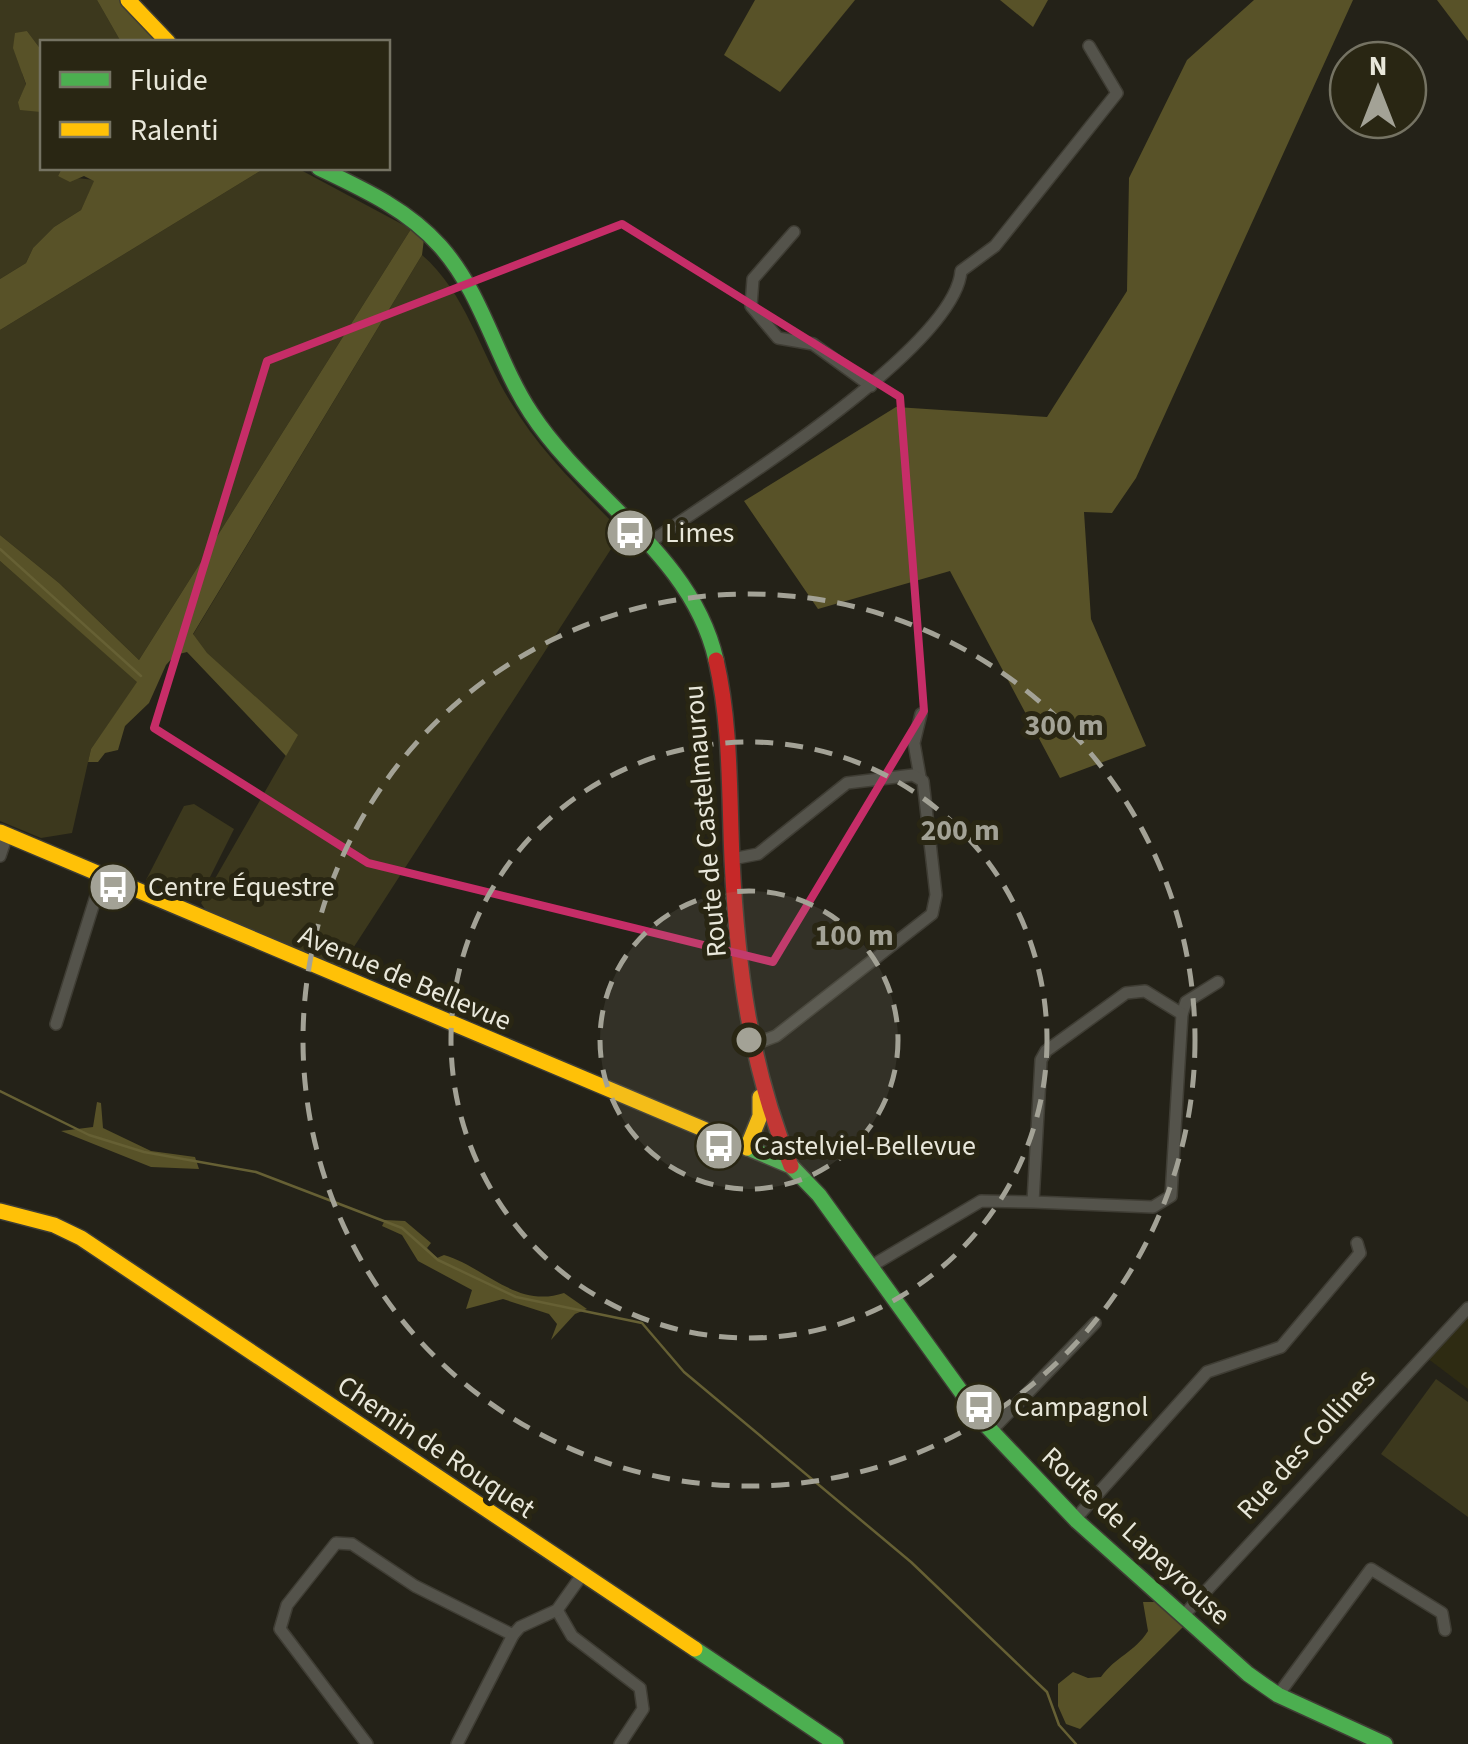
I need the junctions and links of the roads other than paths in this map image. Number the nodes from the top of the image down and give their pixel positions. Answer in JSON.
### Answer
{"nodes":[{"id":1,"x":128,"y":0,"type":"edge"},
{"id":2,"x":166,"y":40,"type":"edge"},
{"id":3,"x":1089,"y":46,"type":"dead end"},
{"id":4,"x":322,"y":170,"type":"edge"},
{"id":5,"x":794,"y":232,"type":"dead end"},
{"id":6,"x":871,"y":386,"type":"junction"},
{"id":7,"x":649,"y":543,"type":"junction"},
{"id":8,"x":921,"y":714,"type":"dead end"},
{"id":9,"x":920,"y":777,"type":"junction"},
{"id":10,"x":4,"y":834,"type":"edge"},
{"id":11,"x":0,"y":856,"type":"edge"},
{"id":12,"x":732,"y":859,"type":"junction"},
{"id":13,"x":102,"y":877,"type":"junction"},
{"id":14,"x":1218,"y":982,"type":"dead end"},
{"id":15,"x":1182,"y":1014,"type":"junction"},
{"id":16,"x":56,"y":1024,"type":"dead end"},
{"id":17,"x":752,"y":1045,"type":"junction"},
{"id":18,"x":760,"y":1088,"type":"junction"},
{"id":19,"x":776,"y":1131,"type":"junction"},
{"id":20,"x":750,"y":1140,"type":"junction"},
{"id":21,"x":791,"y":1166,"type":"junction"},
{"id":22,"x":1032,"y":1202,"type":"junction"},
{"id":23,"x":0,"y":1211,"type":"edge"},
{"id":24,"x":1357,"y":1243,"type":"dead end"},
{"id":25,"x":872,"y":1265,"type":"junction"},
{"id":26,"x":1468,"y":1308,"type":"edge"},
{"id":27,"x":1095,"y":1322,"type":"dead end"},
{"id":28,"x":991,"y":1431,"type":"junction"},
{"id":29,"x":1077,"y":1517,"type":"junction"},
{"id":30,"x":582,"y":1575,"type":"junction"},
{"id":31,"x":557,"y":1610,"type":"junction"},
{"id":32,"x":1183,"y":1616,"type":"junction"},
{"id":33,"x":1445,"y":1630,"type":"dead end"},
{"id":34,"x":513,"y":1635,"type":"junction"},
{"id":35,"x":1278,"y":1695,"type":"junction"},
{"id":36,"x":367,"y":1744,"type":"edge"},
{"id":37,"x":457,"y":1744,"type":"edge"},
{"id":38,"x":620,"y":1744,"type":"edge"},
{"id":39,"x":836,"y":1744,"type":"edge"},
{"id":40,"x":1385,"y":1744,"type":"edge"}],
"edges":[{"from":1,"to":2,"type":"street"},
{"from":3,"to":6,"type":"street"},
{"from":4,"to":7,"type":"street","name":"Route de Castelmaurou"},
{"from":5,"to":6,"type":"street"},
{"from":6,"to":7,"type":"street"},
{"from":7,"to":12,"type":"street","name":"Route de Castelmaurou"},
{"from":8,"to":9,"type":"street"},
{"from":9,"to":12,"type":"street"},
{"from":9,"to":17,"type":"street"},
{"from":10,"to":11,"type":"street"},
{"from":10,"to":13,"type":"street","name":"Avenue de Bellevue"},
{"from":12,"to":17,"type":"street","name":"Route de Castelmaurou"},
{"from":13,"to":16,"type":"street"},
{"from":13,"to":20,"type":"street","name":"Avenue de Bellevue"},
{"from":14,"to":15,"type":"street"},
{"from":15,"to":22,"type":"street"},
{"from":15,"to":22,"type":"street"},
{"from":17,"to":18,"type":"street","name":"Route de Castelmaurou"},
{"from":18,"to":19,"type":"street","name":"Route de Castelmaurou"},
{"from":18,"to":20,"type":"street","name":"Route de Castelmaurou"},
{"from":19,"to":20,"type":"street"},
{"from":19,"to":21,"type":"street","name":"Route de Castelmaurou"},
{"from":20,"to":21,"type":"street","name":"Avenue de Bellevue"},
{"from":21,"to":25,"type":"street","name":"Route de Lapeyrouse"},
{"from":22,"to":25,"type":"street"},
{"from":23,"to":30,"type":"street","name":"Chemin de Rouquet"},
{"from":24,"to":29,"type":"street"},
{"from":25,"to":28,"type":"street","name":"Route de Lapeyrouse"},
{"from":26,"to":32,"type":"street","name":"Rue des Collines"},
{"from":27,"to":28,"type":"street"},
{"from":28,"to":29,"type":"street","name":"Route de Lapeyrouse"},
{"from":29,"to":32,"type":"street","name":"Route de Lapeyrouse"},
{"from":30,"to":31,"type":"street"},
{"from":30,"to":39,"type":"street","name":"Chemin de Rouquet"},
{"from":31,"to":34,"type":"street"},
{"from":31,"to":38,"type":"street"},
{"from":32,"to":35,"type":"street","name":"Route de Lapeyrouse"},
{"from":33,"to":35,"type":"street"},
{"from":34,"to":36,"type":"street"},
{"from":34,"to":37,"type":"street"},
{"from":35,"to":40,"type":"street","name":"Route de Lapeyrouse"}]}
